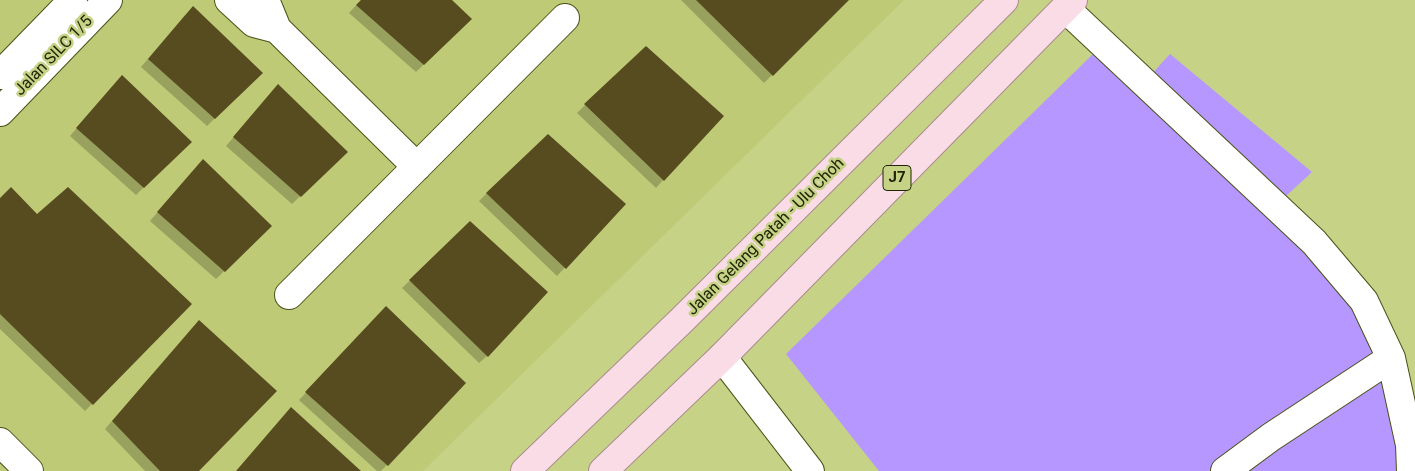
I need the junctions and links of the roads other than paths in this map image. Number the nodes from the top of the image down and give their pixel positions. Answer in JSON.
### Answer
{"nodes":[{"id":1,"x":73,"y":0,"type":"edge"},
{"id":2,"x":108,"y":0,"type":"edge"},
{"id":3,"x":229,"y":0,"type":"edge"},
{"id":4,"x":262,"y":0,"type":"edge"},
{"id":5,"x":1004,"y":0,"type":"edge"},
{"id":6,"x":1069,"y":4,"type":"edge"},
{"id":7,"x":564,"y":18,"type":"dead end"},
{"id":8,"x":277,"y":29,"type":"junction"},
{"id":9,"x":0,"y":75,"type":"edge"},
{"id":10,"x":0,"y":112,"type":"edge"},
{"id":11,"x":417,"y":167,"type":"junction"},
{"id":12,"x":289,"y":295,"type":"dead end"},
{"id":13,"x":722,"y":357,"type":"junction"},
{"id":14,"x":1391,"y":358,"type":"junction"},
{"id":15,"x":0,"y":442,"type":"edge"},
{"id":16,"x":29,"y":471,"type":"edge"},
{"id":17,"x":525,"y":471,"type":"edge"},
{"id":18,"x":603,"y":471,"type":"edge"},
{"id":19,"x":810,"y":471,"type":"edge"},
{"id":20,"x":1225,"y":471,"type":"edge"},
{"id":21,"x":1411,"y":471,"type":"edge"}],
"edges":[{"from":1,"to":9,"type":"street","name":"Jalan SILC 1/5"},
{"from":2,"to":10,"type":"street","name":"Jalan SILC 1/5"},
{"from":3,"to":8,"type":"street"},
{"from":4,"to":8,"type":"street"},
{"from":5,"to":17,"type":"main road","name":"Jalan Gelang Patah - Ulu Choh"},
{"from":6,"to":13,"type":"main road","number":"J7"},
{"from":6,"to":14,"type":"street"},
{"from":7,"to":11,"type":"street"},
{"from":8,"to":11,"type":"street"},
{"from":11,"to":12,"type":"street"},
{"from":13,"to":18,"type":"main road","number":"J7"},
{"from":13,"to":19,"type":"street"},
{"from":14,"to":20,"type":"street"},
{"from":14,"to":21,"type":"street"},
{"from":15,"to":16,"type":"street"}]}
